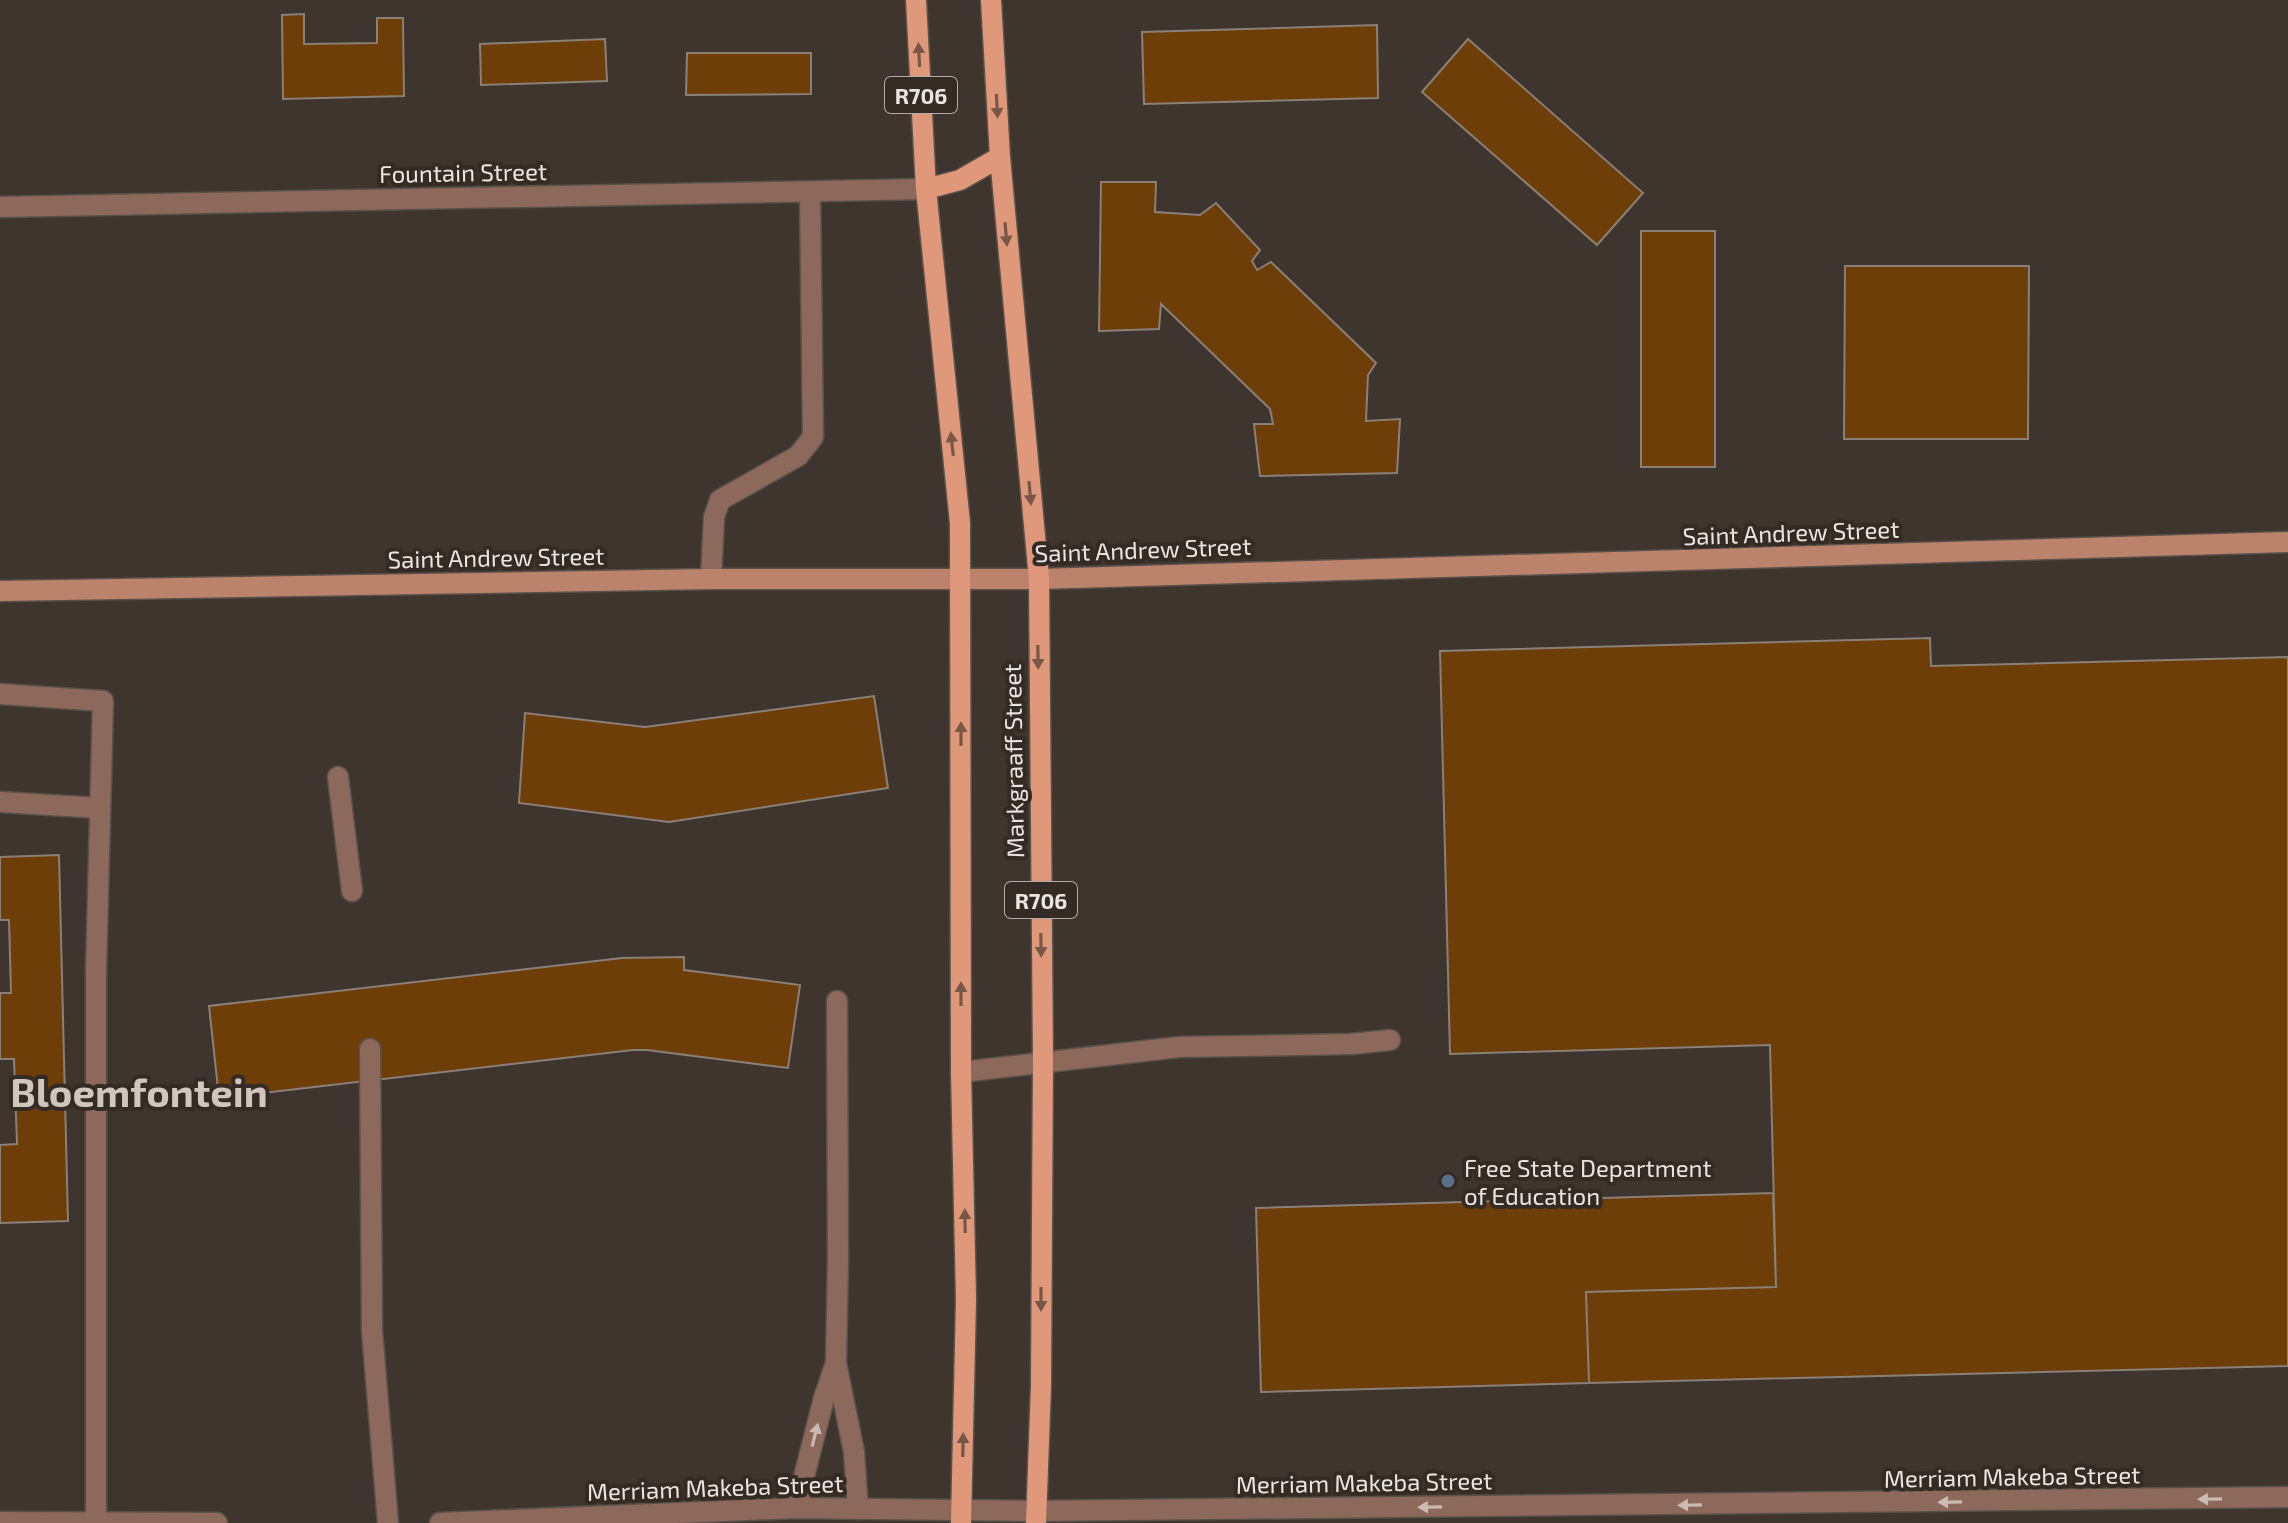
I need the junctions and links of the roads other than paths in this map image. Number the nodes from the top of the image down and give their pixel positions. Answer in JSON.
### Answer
{"nodes":[{"id":1,"x":916,"y":0,"type":"edge"},
{"id":2,"x":991,"y":0,"type":"edge"},
{"id":3,"x":1000,"y":157,"type":"junction"},
{"id":4,"x":926,"y":189,"type":"junction"},
{"id":5,"x":810,"y":192,"type":"junction"},
{"id":6,"x":0,"y":207,"type":"edge"},
{"id":7,"x":2288,"y":542,"type":"edge"},
{"id":8,"x":960,"y":578,"type":"junction"},
{"id":9,"x":711,"y":579,"type":"junction"},
{"id":10,"x":1039,"y":579,"type":"junction"},
{"id":11,"x":0,"y":591,"type":"edge"},
{"id":12,"x":0,"y":694,"type":"edge"},
{"id":13,"x":338,"y":777,"type":"dead end"},
{"id":14,"x":0,"y":802,"type":"edge"},
{"id":15,"x":100,"y":808,"type":"junction"},
{"id":16,"x":352,"y":891,"type":"dead end"},
{"id":17,"x":837,"y":1001,"type":"dead end"},
{"id":18,"x":1390,"y":1040,"type":"dead end"},
{"id":19,"x":370,"y":1049,"type":"dead end"},
{"id":20,"x":1043,"y":1061,"type":"junction"},
{"id":21,"x":961,"y":1072,"type":"junction"},
{"id":22,"x":836,"y":1363,"type":"junction"},
{"id":23,"x":2288,"y":1497,"type":"edge"},
{"id":24,"x":796,"y":1508,"type":"junction"},
{"id":25,"x":858,"y":1509,"type":"junction"},
{"id":26,"x":961,"y":1517,"type":"edge"},
{"id":27,"x":1036,"y":1517,"type":"edge"},
{"id":28,"x":96,"y":1521,"type":"edge"},
{"id":29,"x":0,"y":1522,"type":"edge"},
{"id":30,"x":217,"y":1523,"type":"edge"},
{"id":31,"x":388,"y":1523,"type":"edge"},
{"id":32,"x":440,"y":1523,"type":"edge"}],
"edges":[{"from":4,"to":1,"type":"main road","name":"Markgraaff Street","number":"R706","one_way":true},
{"from":2,"to":3,"type":"main road","name":"Markgraaff Street","number":"R706","one_way":true},
{"from":3,"to":4,"type":"main road"},
{"from":3,"to":10,"type":"main road","name":"Markgraaff Street","number":"R706","one_way":true},
{"from":4,"to":5,"type":"street","name":"Fountain Street"},
{"from":8,"to":4,"type":"main road","name":"Markgraaff Street","number":"R706","one_way":true},
{"from":5,"to":6,"type":"street","name":"Fountain Street"},
{"from":5,"to":9,"type":"street"},
{"from":7,"to":10,"type":"street","name":"Saint Andrew Street"},
{"from":8,"to":9,"type":"street","name":"Saint Andrew Street"},
{"from":8,"to":10,"type":"street","name":"Saint Andrew Street"},
{"from":21,"to":8,"type":"main road","name":"Markgraaff Street","number":"R706","one_way":true},
{"from":9,"to":11,"type":"street","name":"Saint Andrew Street"},
{"from":10,"to":20,"type":"main road","name":"Markgraaff Street","number":"R706","one_way":true},
{"from":12,"to":15,"type":"street"},
{"from":13,"to":16,"type":"street"},
{"from":14,"to":15,"type":"street"},
{"from":15,"to":28,"type":"street"},
{"from":17,"to":22,"type":"street"},
{"from":18,"to":20,"type":"street"},
{"from":19,"to":31,"type":"street"},
{"from":20,"to":21,"type":"street"},
{"from":20,"to":27,"type":"main road","name":"Markgraaff Street","number":"R706","one_way":true},
{"from":26,"to":21,"type":"main road","name":"Markgraaff Street","number":"R706","one_way":true},
{"from":24,"to":22,"type":"street","one_way":true},
{"from":22,"to":25,"type":"street"},
{"from":23,"to":27,"type":"street","name":"Merriam Makeba Street","one_way":true},
{"from":24,"to":25,"type":"street","name":"Merriam Makeba Street"},
{"from":24,"to":32,"type":"street","name":"Merriam Makeba Street"},
{"from":25,"to":26,"type":"street","name":"Merriam Makeba Street"},
{"from":26,"to":27,"type":"street","name":"Merriam Makeba Street"},
{"from":28,"to":29,"type":"street"},
{"from":28,"to":30,"type":"street"}]}
